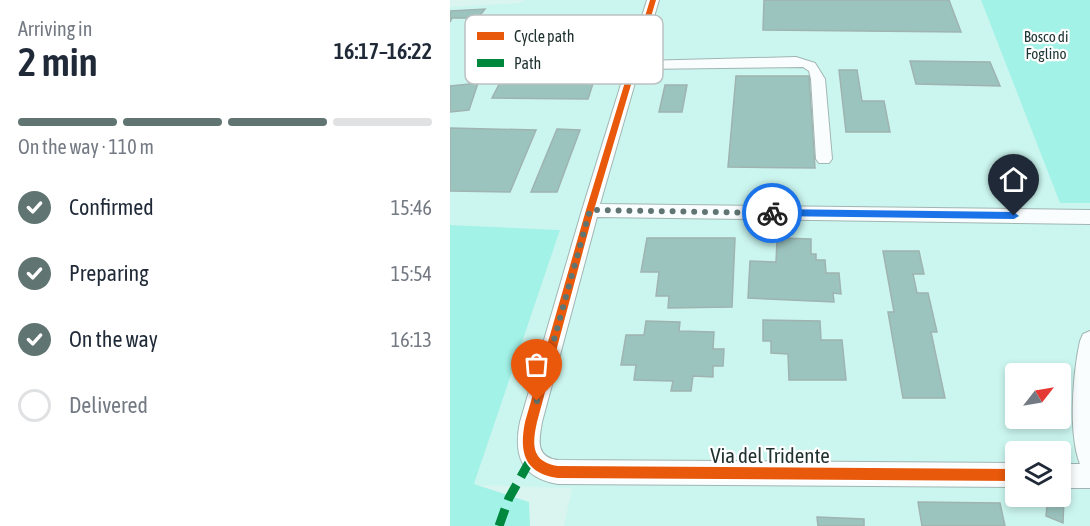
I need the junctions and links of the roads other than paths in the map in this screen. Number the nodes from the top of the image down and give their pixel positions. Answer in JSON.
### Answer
{"nodes":[{"id":1,"x":653,"y":0,"type":"edge"},
{"id":2,"x":649,"y":15,"type":"edge"},
{"id":3,"x":663,"y":63,"type":"edge"},
{"id":4,"x":628,"y":84,"type":"edge"},
{"id":5,"x":824,"y":159,"type":"dead end"},
{"id":6,"x":590,"y":210,"type":"junction"},
{"id":7,"x":1088,"y":221,"type":"edge"},
{"id":8,"x":1090,"y":341,"type":"edge"},
{"id":9,"x":1090,"y":460,"type":"edge"},
{"id":10,"x":1005,"y":475,"type":"edge"},
{"id":11,"x":1071,"y":476,"type":"edge"},
{"id":12,"x":1090,"y":476,"type":"edge"}],
"edges":[{"from":1,"to":2,"type":"street"},
{"from":3,"to":5,"type":"street"},
{"from":4,"to":6,"type":"street"},
{"from":6,"to":7,"type":"street"},
{"from":6,"to":10,"type":"street","name":"Via del Tridente"},
{"from":8,"to":9,"type":"street"},
{"from":11,"to":12,"type":"street"}]}
